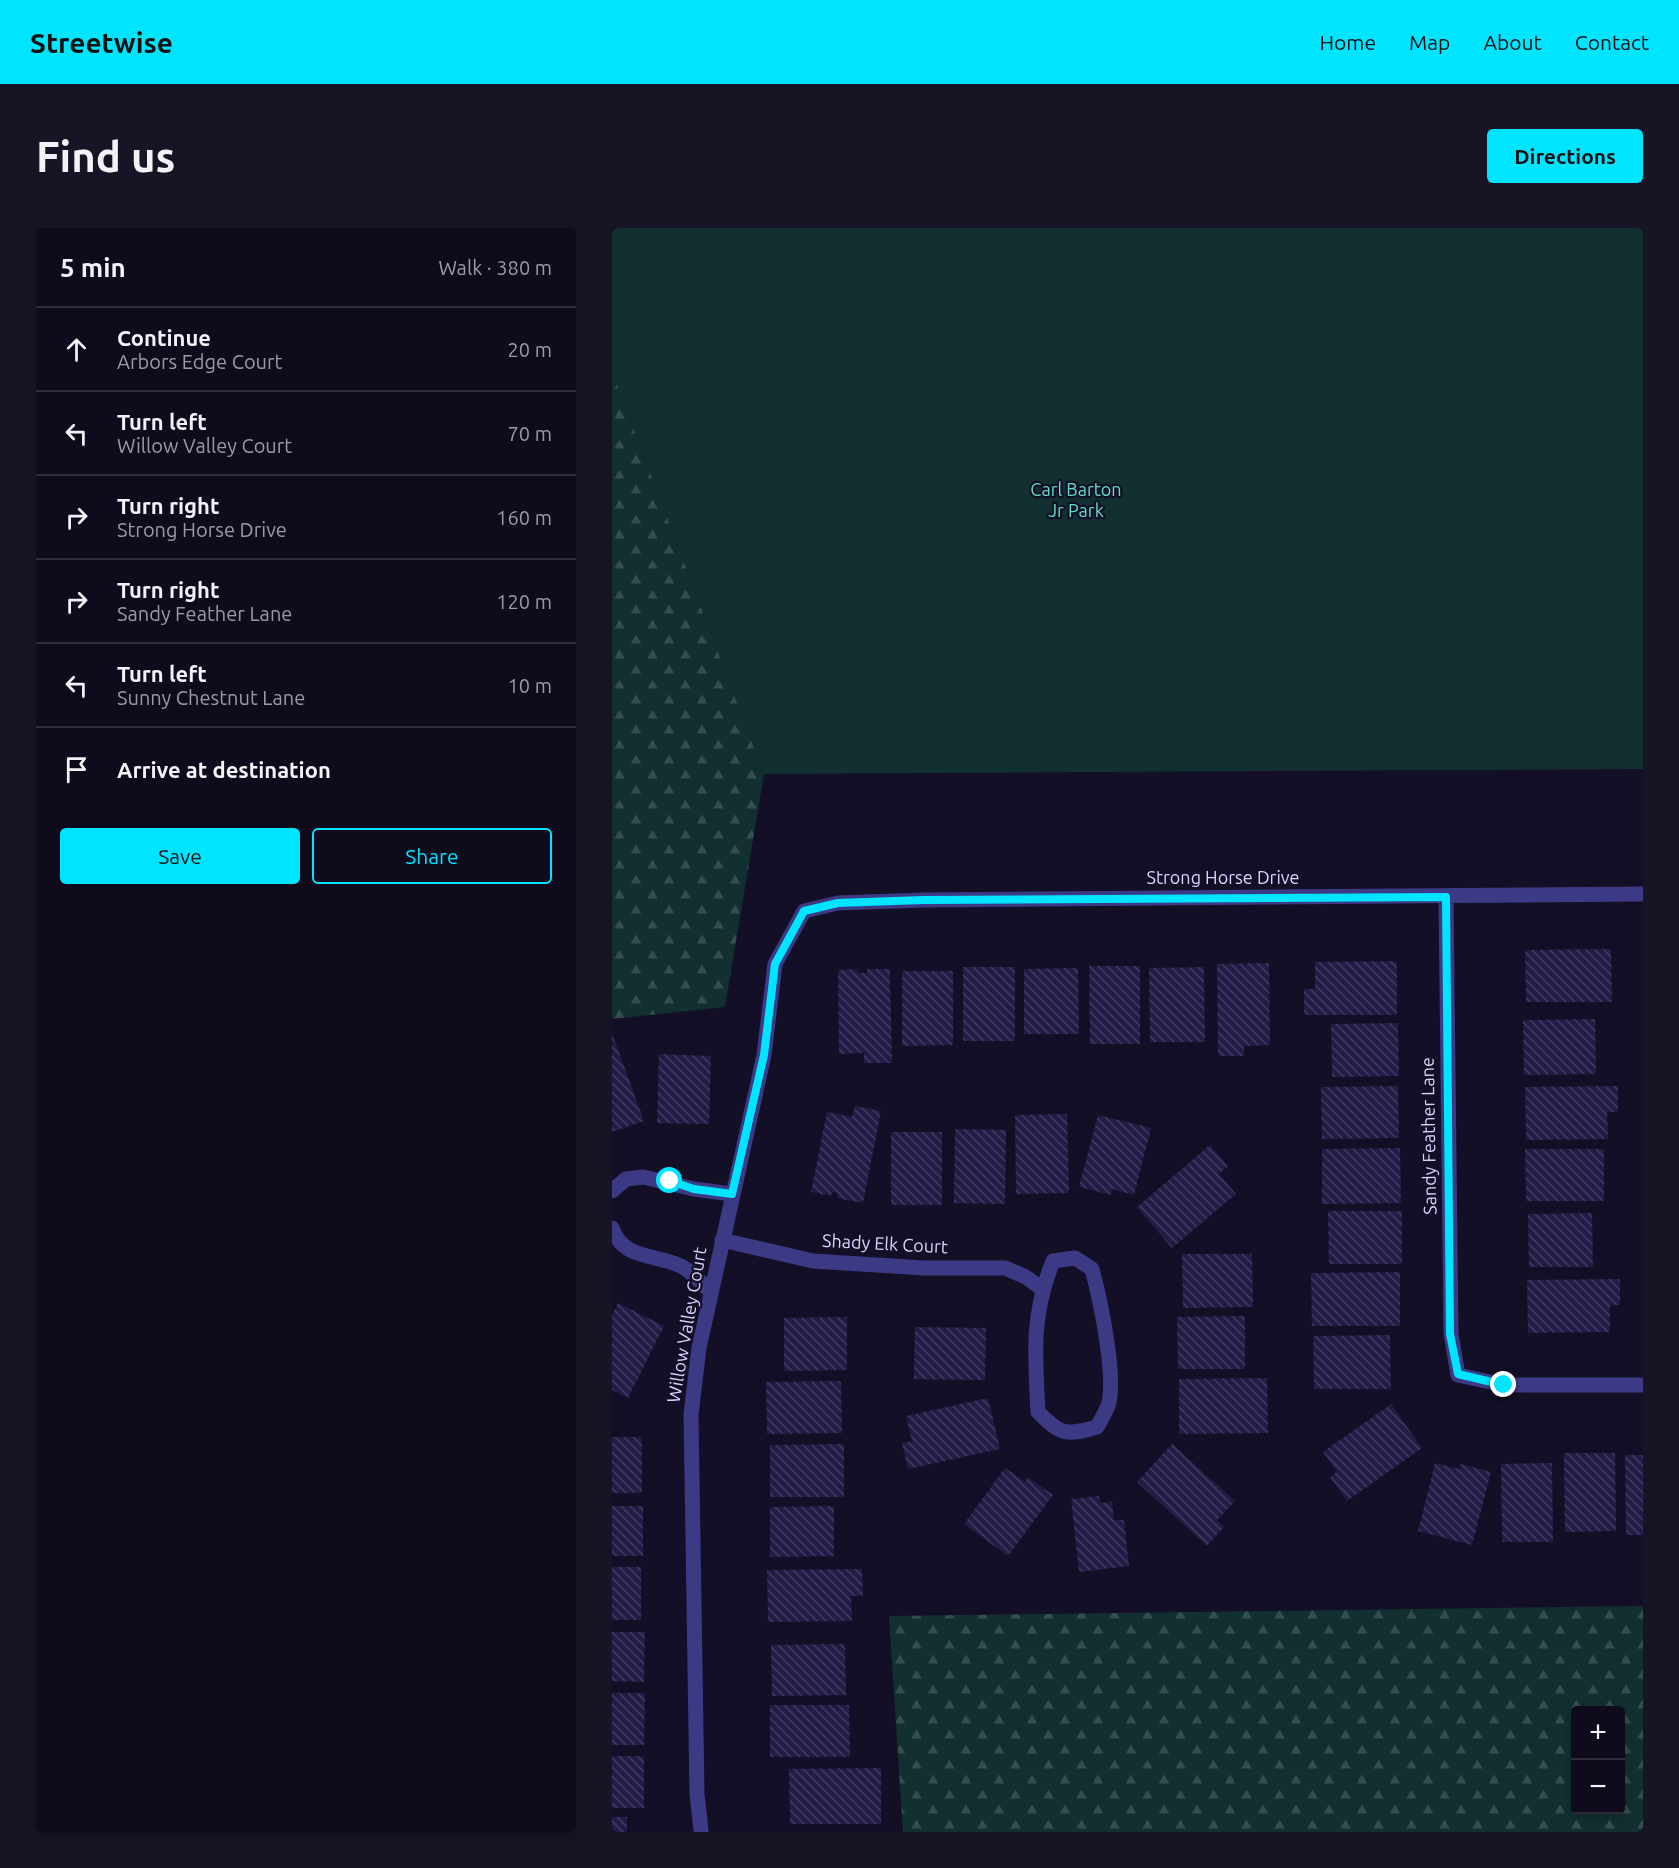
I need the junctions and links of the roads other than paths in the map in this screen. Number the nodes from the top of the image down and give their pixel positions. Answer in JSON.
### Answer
{"nodes":[{"id":1,"x":1643,"y":894,"type":"edge"},
{"id":2,"x":1446,"y":897,"type":"junction"},
{"id":3,"x":804,"y":911,"type":"joint"},
{"id":4,"x":612,"y":1191,"type":"edge"},
{"id":5,"x":732,"y":1194,"type":"junction"},
{"id":6,"x":612,"y":1228,"type":"edge"},
{"id":7,"x":722,"y":1240,"type":"junction"},
{"id":8,"x":1042,"y":1289,"type":"junction"},
{"id":9,"x":710,"y":1291,"type":"junction"},
{"id":10,"x":1643,"y":1385,"type":"edge"},
{"id":11,"x":702,"y":1831,"type":"edge"}],
"edges":[{"from":1,"to":2,"type":"street","name":"Strong Horse Drive"},
{"from":2,"to":3,"type":"street","name":"Strong Horse Drive"},
{"from":2,"to":10,"type":"street","name":"Sandy Feather Lane"},
{"from":3,"to":5,"type":"street","name":"Willow Valley Court"},
{"from":4,"to":5,"type":"street"},
{"from":5,"to":7,"type":"street","name":"Willow Valley Court"},
{"from":6,"to":9,"type":"street"},
{"from":7,"to":8,"type":"street","name":"Shady Elk Court"},
{"from":7,"to":9,"type":"street","name":"Willow Valley Court"},
{"from":8,"to":8,"type":"street"},
{"from":9,"to":11,"type":"street","name":"Willow Valley Court"}]}
